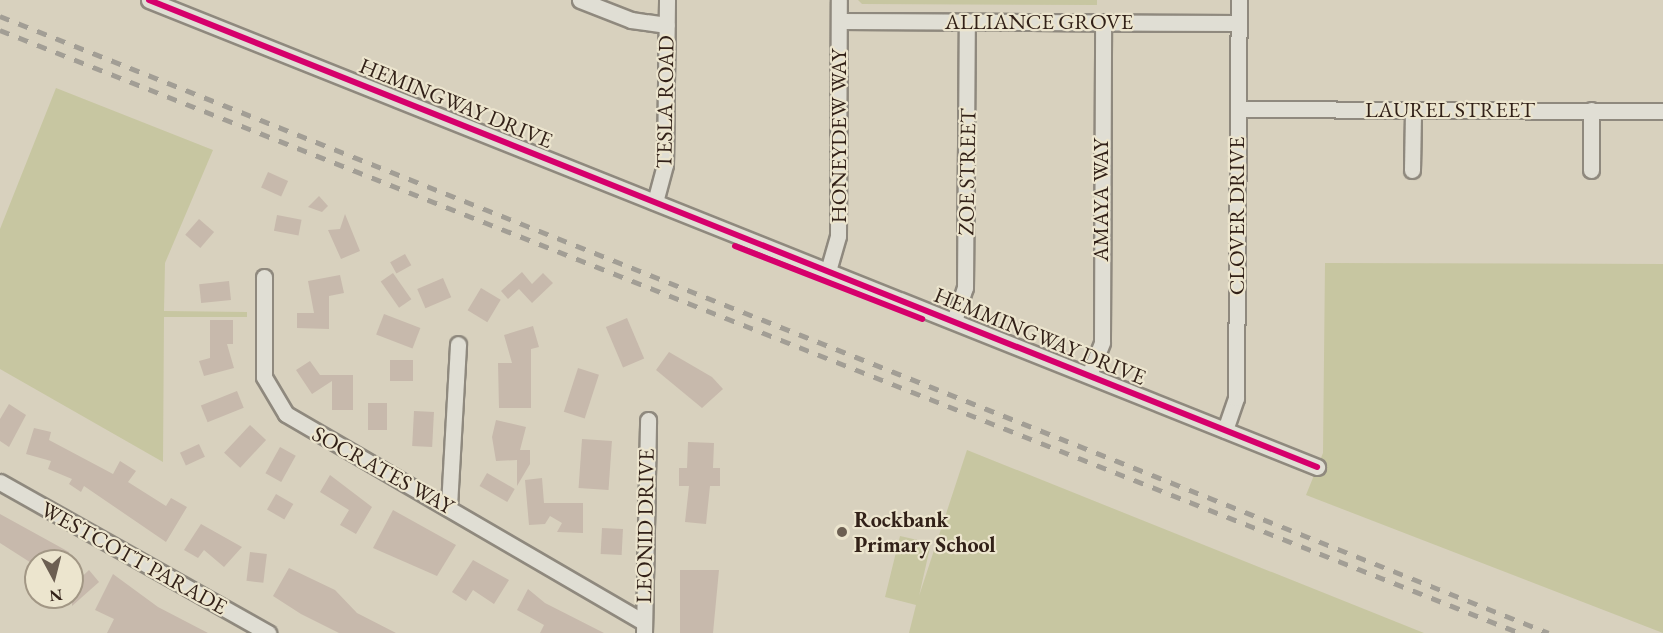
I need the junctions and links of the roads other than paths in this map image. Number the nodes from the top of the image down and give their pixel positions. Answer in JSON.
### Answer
{"nodes":[{"id":1,"x":149,"y":0,"type":"edge"},
{"id":2,"x":580,"y":0,"type":"edge"},
{"id":3,"x":667,"y":0,"type":"edge"},
{"id":4,"x":839,"y":0,"type":"edge"},
{"id":5,"x":1239,"y":0,"type":"edge"},
{"id":6,"x":185,"y":7,"type":"edge"},
{"id":7,"x":839,"y":21,"type":"junction"},
{"id":8,"x":967,"y":21,"type":"junction"},
{"id":9,"x":1103,"y":22,"type":"junction"},
{"id":10,"x":1239,"y":23,"type":"junction"},
{"id":11,"x":667,"y":25,"type":"junction"},
{"id":12,"x":1238,"y":109,"type":"junction"},
{"id":13,"x":1413,"y":110,"type":"junction"},
{"id":14,"x":1591,"y":110,"type":"junction"},
{"id":15,"x":1663,"y":111,"type":"edge"},
{"id":16,"x":1412,"y":170,"type":"dead end"},
{"id":17,"x":1591,"y":170,"type":"dead end"},
{"id":18,"x":655,"y":202,"type":"junction"},
{"id":19,"x":749,"y":239,"type":"joint"},
{"id":20,"x":828,"y":271,"type":"junction"},
{"id":21,"x":264,"y":278,"type":"dead end"},
{"id":22,"x":954,"y":321,"type":"junction"},
{"id":23,"x":458,"y":344,"type":"dead end"},
{"id":24,"x":1089,"y":375,"type":"junction"},
{"id":25,"x":648,"y":420,"type":"dead end"},
{"id":26,"x":1226,"y":430,"type":"junction"},
{"id":27,"x":1317,"y":467,"type":"dead end"},
{"id":28,"x":0,"y":482,"type":"edge"},
{"id":29,"x":449,"y":506,"type":"junction"},
{"id":30,"x":602,"y":601,"type":"junction"},
{"id":31,"x":644,"y":606,"type":"junction"},
{"id":32,"x":644,"y":628,"type":"edge"},
{"id":33,"x":268,"y":633,"type":"edge"}],
"edges":[{"from":1,"to":6,"type":"street","name":"HEMINGWAY DRIVE"},
{"from":2,"to":11,"type":"street"},
{"from":3,"to":11,"type":"street","name":"TESLA ROAD"},
{"from":4,"to":7,"type":"street","name":"HONEYDEW WAY"},
{"from":5,"to":10,"type":"street","name":"CLOVER DRIVE"},
{"from":6,"to":18,"type":"street","name":"HEMINGWAY DRIVE"},
{"from":7,"to":8,"type":"street","name":"ALLIANCE GROVE"},
{"from":7,"to":20,"type":"street","name":"HONEYDEW WAY"},
{"from":8,"to":9,"type":"street","name":"ALLIANCE GROVE"},
{"from":8,"to":22,"type":"street","name":"ZOE STREET"},
{"from":9,"to":10,"type":"street","name":"ALLIANCE GROVE"},
{"from":9,"to":24,"type":"street","name":"AMAYA WAY"},
{"from":10,"to":12,"type":"street","name":"CLOVER DRIVE"},
{"from":11,"to":18,"type":"street","name":"TESLA ROAD"},
{"from":12,"to":13,"type":"street","name":"LAUREL STREET"},
{"from":12,"to":26,"type":"street","name":"CLOVER DRIVE"},
{"from":13,"to":14,"type":"street","name":"LAUREL STREET"},
{"from":13,"to":16,"type":"street"},
{"from":14,"to":15,"type":"street","name":"LAUREL STREET"},
{"from":14,"to":17,"type":"street"},
{"from":18,"to":19,"type":"street","name":"HEMINGWAY DRIVE"},
{"from":19,"to":20,"type":"street","name":"HEMMINGWAY DRIVE"},
{"from":20,"to":22,"type":"street","name":"HEMMINGWAY DRIVE"},
{"from":21,"to":29,"type":"street","name":"SOCRATES WAY"},
{"from":22,"to":24,"type":"street","name":"HEMMINGWAY DRIVE"},
{"from":23,"to":29,"type":"street"},
{"from":24,"to":26,"type":"street","name":"HEMMINGWAY DRIVE"},
{"from":25,"to":31,"type":"street","name":"LEONID DRIVE"},
{"from":26,"to":27,"type":"street","name":"HEMMINGWAY DRIVE"},
{"from":28,"to":33,"type":"street","name":"WESTCOTT PARADE"},
{"from":29,"to":30,"type":"street","name":"SOCRATES WAY"},
{"from":30,"to":31,"type":"street","name":"SOCRATES WAY"},
{"from":30,"to":32,"type":"street","name":"SOCRATES WAY"},
{"from":31,"to":32,"type":"street","name":"LEONID DRIVE"}]}
